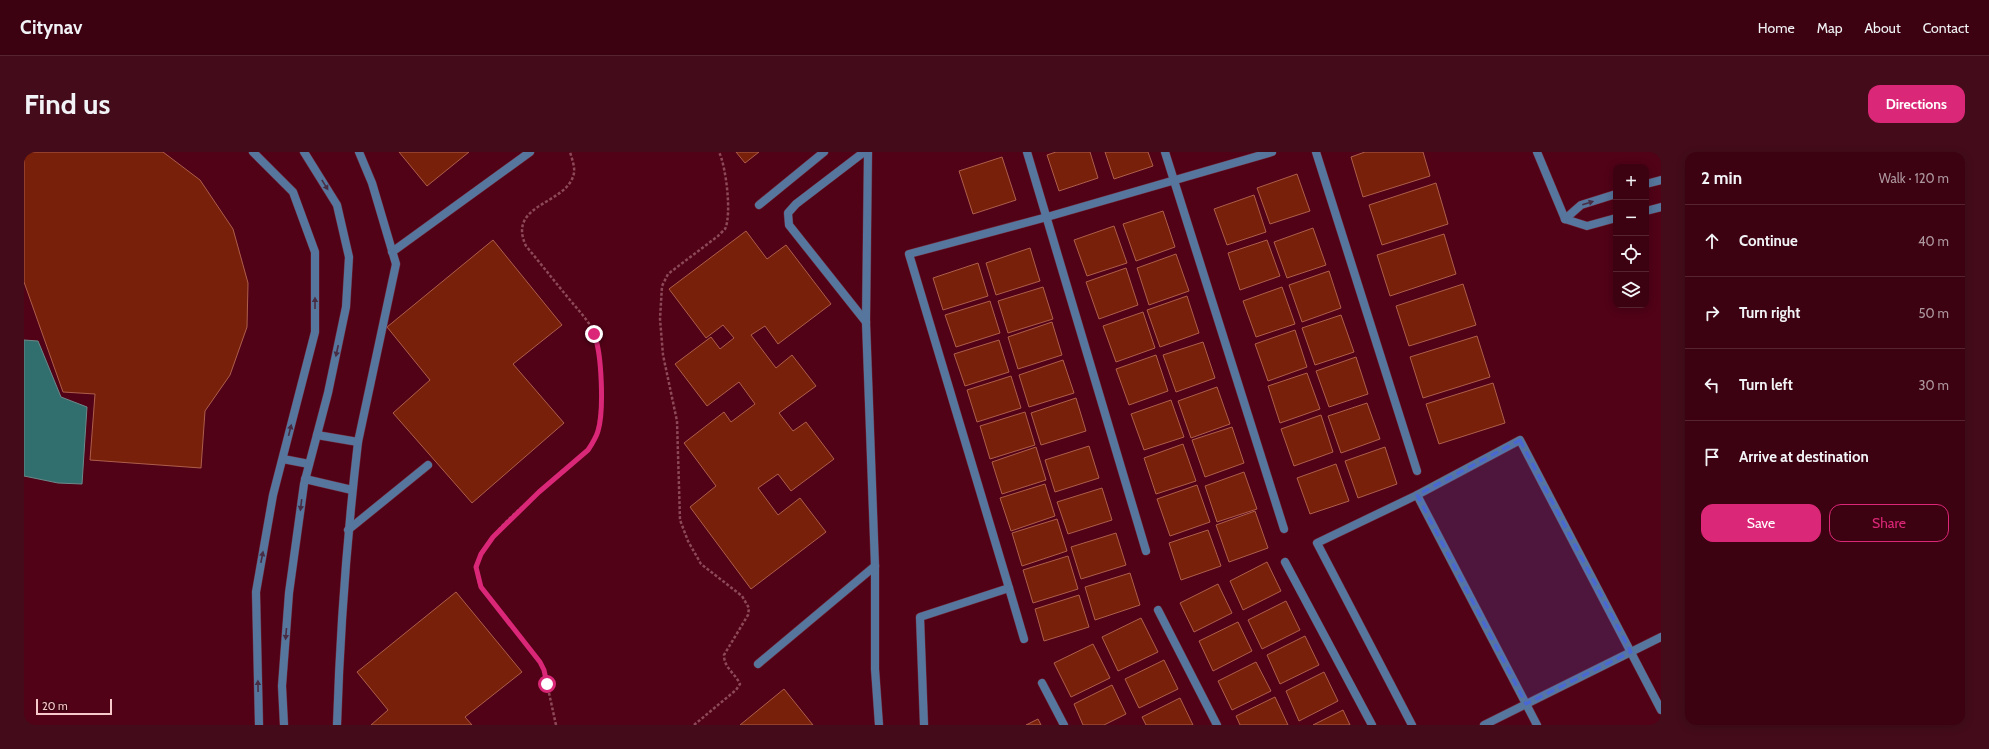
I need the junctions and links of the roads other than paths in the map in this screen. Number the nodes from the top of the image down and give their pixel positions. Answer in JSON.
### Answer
{"nodes":[{"id":1,"x":253,"y":152,"type":"edge"},
{"id":2,"x":304,"y":152,"type":"edge"},
{"id":3,"x":359,"y":152,"type":"edge"},
{"id":4,"x":530,"y":152,"type":"edge"},
{"id":5,"x":824,"y":152,"type":"edge"},
{"id":6,"x":864,"y":152,"type":"edge"},
{"id":7,"x":868,"y":152,"type":"edge"},
{"id":8,"x":1028,"y":152,"type":"edge"},
{"id":9,"x":1165,"y":152,"type":"edge"},
{"id":10,"x":1272,"y":152,"type":"edge"},
{"id":11,"x":1316,"y":152,"type":"edge"},
{"id":12,"x":1537,"y":152,"type":"edge"},
{"id":13,"x":1173,"y":180,"type":"junction"},
{"id":14,"x":1661,"y":180,"type":"edge"},
{"id":15,"x":1649,"y":183,"type":"edge"},
{"id":16,"x":1613,"y":195,"type":"edge"},
{"id":17,"x":759,"y":205,"type":"dead end"},
{"id":18,"x":1661,"y":207,"type":"edge"},
{"id":19,"x":1649,"y":210,"type":"edge"},
{"id":20,"x":1047,"y":217,"type":"junction"},
{"id":21,"x":1565,"y":219,"type":"junction"},
{"id":22,"x":1613,"y":219,"type":"edge"},
{"id":23,"x":392,"y":252,"type":"junction"},
{"id":24,"x":866,"y":322,"type":"junction"},
{"id":25,"x":317,"y":435,"type":"junction"},
{"id":26,"x":358,"y":442,"type":"junction"},
{"id":27,"x":283,"y":459,"type":"junction"},
{"id":28,"x":309,"y":464,"type":"junction"},
{"id":29,"x":428,"y":465,"type":"dead end"},
{"id":30,"x":1417,"y":471,"type":"dead end"},
{"id":31,"x":305,"y":479,"type":"junction"},
{"id":32,"x":352,"y":490,"type":"junction"},
{"id":33,"x":1417,"y":495,"type":"junction"},
{"id":34,"x":1284,"y":529,"type":"dead end"},
{"id":35,"x":348,"y":530,"type":"junction"},
{"id":36,"x":1146,"y":551,"type":"dead end"},
{"id":37,"x":1285,"y":562,"type":"dead end"},
{"id":38,"x":875,"y":566,"type":"junction"},
{"id":39,"x":1009,"y":588,"type":"junction"},
{"id":40,"x":1158,"y":610,"type":"dead end"},
{"id":41,"x":1661,"y":637,"type":"edge"},
{"id":42,"x":1024,"y":640,"type":"dead end"},
{"id":43,"x":1631,"y":652,"type":"junction"},
{"id":44,"x":758,"y":664,"type":"dead end"},
{"id":45,"x":1042,"y":683,"type":"dead end"},
{"id":46,"x":1526,"y":704,"type":"junction"},
{"id":47,"x":1661,"y":710,"type":"edge"},
{"id":48,"x":259,"y":725,"type":"edge"},
{"id":49,"x":284,"y":725,"type":"edge"},
{"id":50,"x":337,"y":725,"type":"edge"},
{"id":51,"x":879,"y":725,"type":"edge"},
{"id":52,"x":924,"y":725,"type":"edge"},
{"id":53,"x":1064,"y":725,"type":"edge"},
{"id":54,"x":1217,"y":725,"type":"edge"},
{"id":55,"x":1372,"y":725,"type":"edge"},
{"id":56,"x":1412,"y":725,"type":"edge"},
{"id":57,"x":1484,"y":725,"type":"edge"},
{"id":58,"x":1537,"y":725,"type":"edge"}],
"edges":[{"from":27,"to":1,"type":"street","one_way":true},
{"from":2,"to":25,"type":"street","one_way":true},
{"from":3,"to":23,"type":"street"},
{"from":4,"to":23,"type":"street"},
{"from":5,"to":17,"type":"street"},
{"from":6,"to":24,"type":"street"},
{"from":7,"to":24,"type":"street"},
{"from":8,"to":20,"type":"street"},
{"from":9,"to":13,"type":"street"},
{"from":10,"to":13,"type":"street"},
{"from":11,"to":30,"type":"street"},
{"from":12,"to":21,"type":"street"},
{"from":13,"to":20,"type":"street"},
{"from":13,"to":34,"type":"street"},
{"from":14,"to":15,"type":"street"},
{"from":21,"to":16,"type":"street","one_way":true},
{"from":18,"to":19,"type":"street"},
{"from":20,"to":36,"type":"street"},
{"from":20,"to":39,"type":"street"},
{"from":21,"to":22,"type":"street"},
{"from":23,"to":26,"type":"street"},
{"from":24,"to":38,"type":"street"},
{"from":25,"to":26,"type":"street"},
{"from":25,"to":28,"type":"street"},
{"from":26,"to":32,"type":"street"},
{"from":27,"to":28,"type":"street"},
{"from":48,"to":27,"type":"street","one_way":true},
{"from":28,"to":31,"type":"street"},
{"from":29,"to":35,"type":"street"},
{"from":31,"to":32,"type":"street"},
{"from":31,"to":49,"type":"street","one_way":true},
{"from":32,"to":35,"type":"street"},
{"from":33,"to":43,"type":"street"},
{"from":33,"to":46,"type":"street"},
{"from":33,"to":56,"type":"street"},
{"from":35,"to":50,"type":"street"},
{"from":37,"to":55,"type":"street"},
{"from":38,"to":44,"type":"street"},
{"from":38,"to":51,"type":"street"},
{"from":39,"to":42,"type":"street"},
{"from":39,"to":52,"type":"street"},
{"from":40,"to":54,"type":"street"},
{"from":41,"to":43,"type":"street"},
{"from":43,"to":46,"type":"street"},
{"from":43,"to":47,"type":"street"},
{"from":45,"to":53,"type":"street"},
{"from":46,"to":57,"type":"street"},
{"from":46,"to":58,"type":"street"}]}
